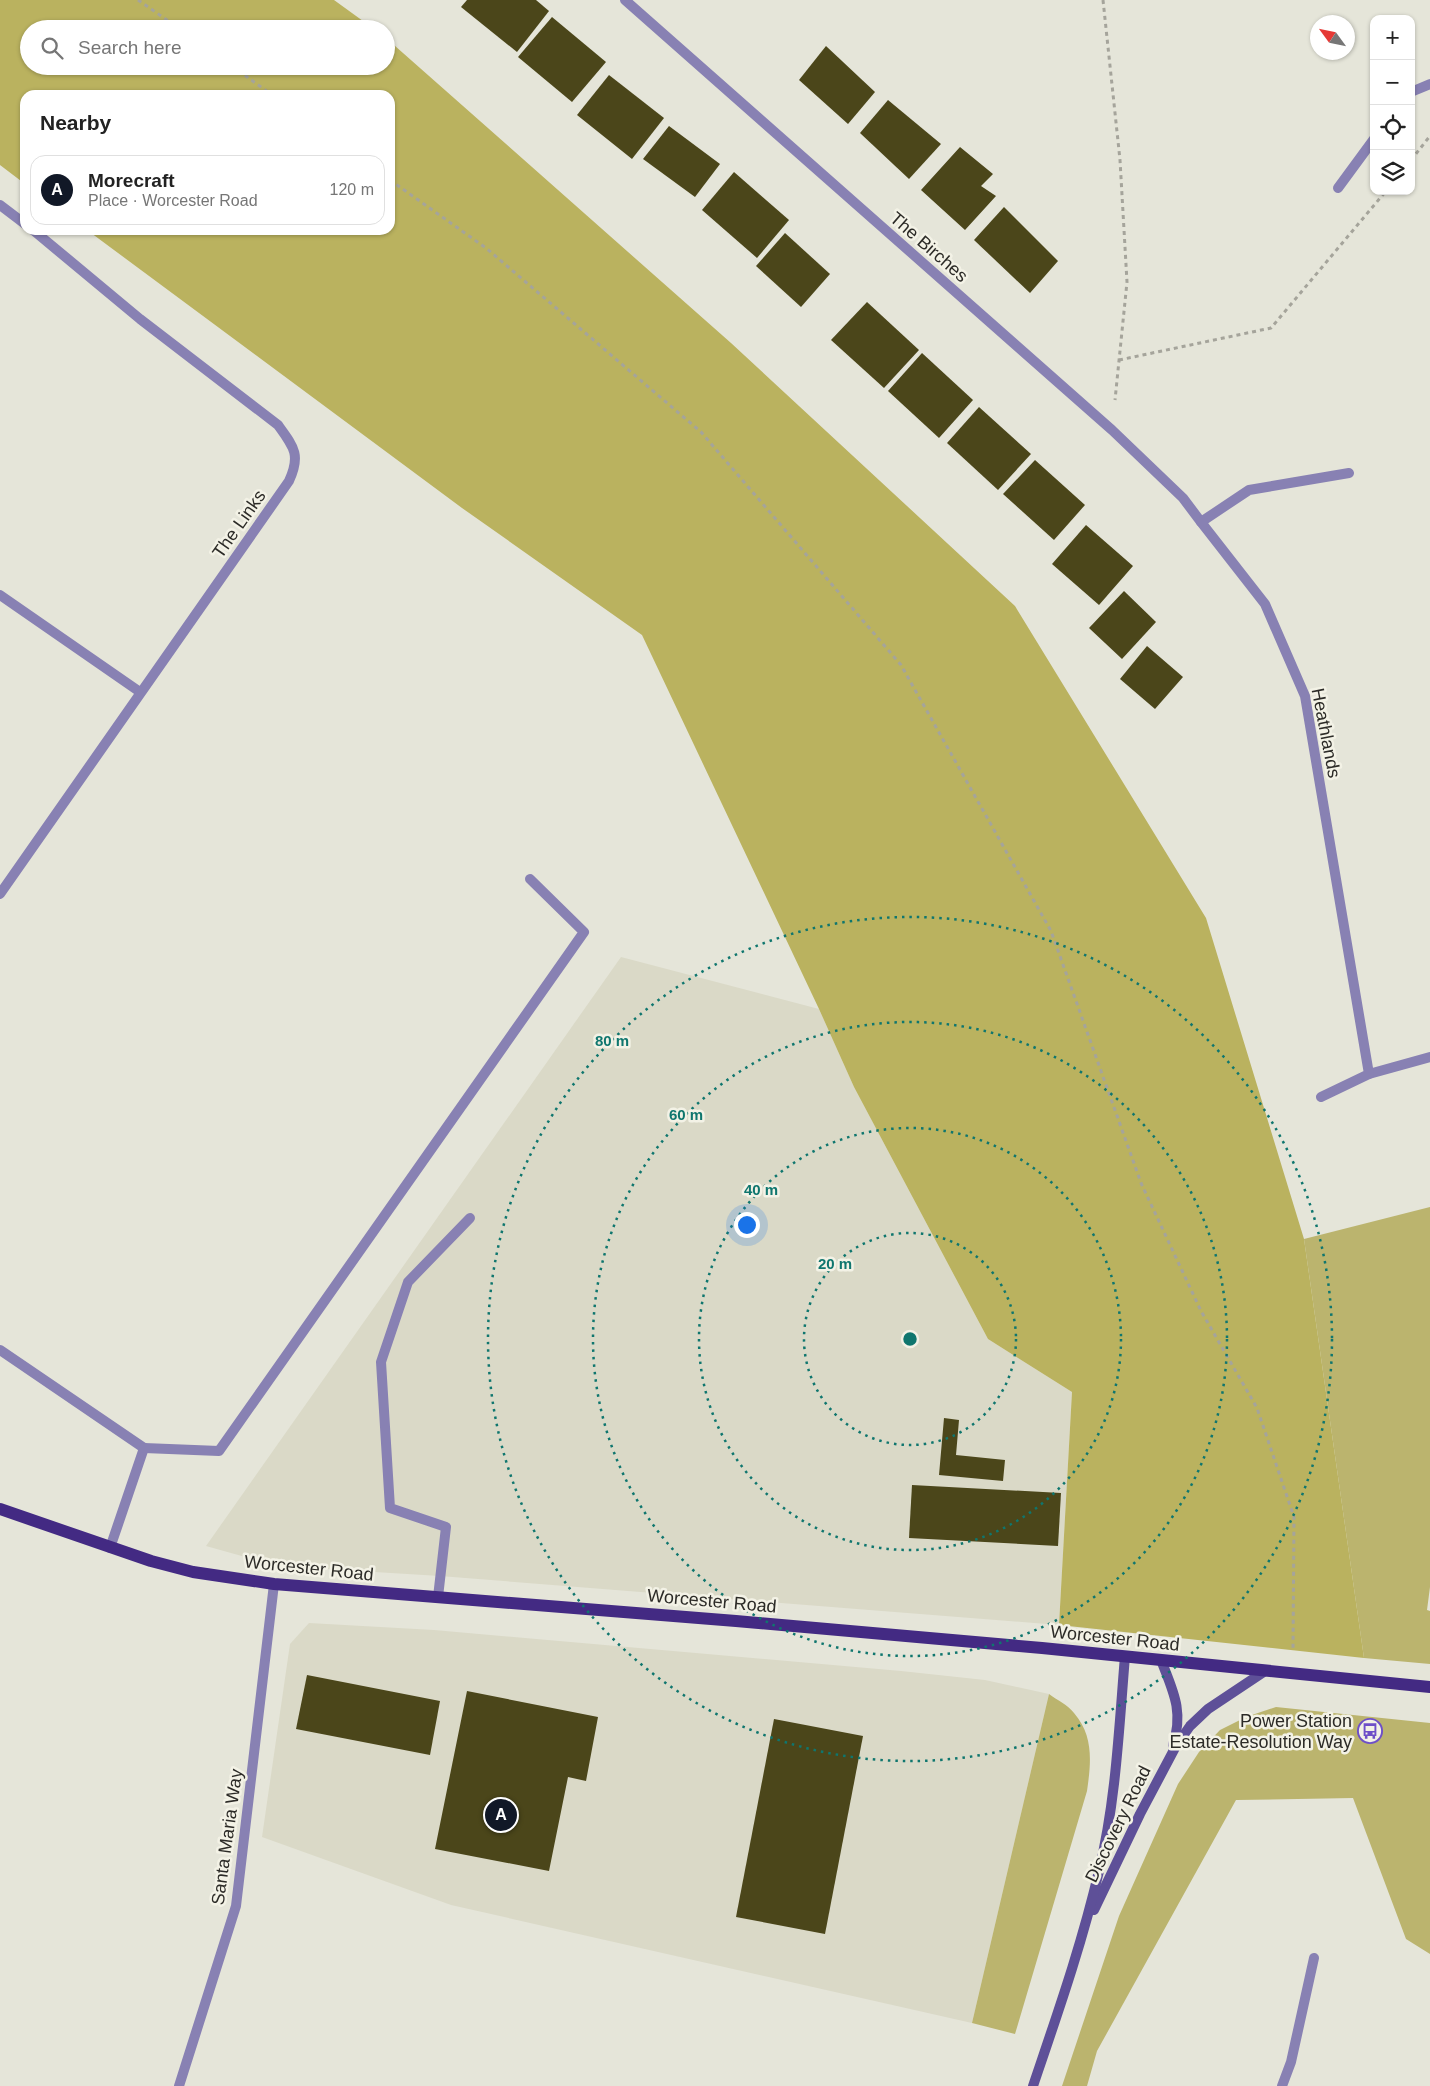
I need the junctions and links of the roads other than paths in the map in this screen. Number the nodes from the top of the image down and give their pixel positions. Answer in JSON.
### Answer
{"nodes":[{"id":1,"x":628,"y":1,"type":"edge"},
{"id":2,"x":1430,"y":84,"type":"edge"},
{"id":3,"x":1415,"y":90,"type":"edge"},
{"id":4,"x":1370,"y":144,"type":"edge"},
{"id":5,"x":1338,"y":188,"type":"dead end"},
{"id":6,"x":0,"y":205,"type":"edge"},
{"id":7,"x":20,"y":220,"type":"edge"},
{"id":8,"x":39,"y":235,"type":"edge"},
{"id":9,"x":1349,"y":473,"type":"dead end"},
{"id":10,"x":1201,"y":522,"type":"junction"},
{"id":11,"x":0,"y":595,"type":"edge"},
{"id":12,"x":140,"y":692,"type":"junction"},
{"id":13,"x":530,"y":878,"type":"dead end"},
{"id":14,"x":0,"y":894,"type":"edge"},
{"id":15,"x":1430,"y":1058,"type":"edge"},
{"id":16,"x":1369,"y":1074,"type":"junction"},
{"id":17,"x":1321,"y":1097,"type":"dead end"},
{"id":18,"x":470,"y":1218,"type":"dead end"},
{"id":19,"x":0,"y":1350,"type":"edge"},
{"id":20,"x":144,"y":1448,"type":"junction"},
{"id":21,"x":0,"y":1509,"type":"edge"},
{"id":22,"x":110,"y":1548,"type":"junction"},
{"id":23,"x":274,"y":1584,"type":"junction"},
{"id":24,"x":438,"y":1597,"type":"junction"},
{"id":25,"x":1125,"y":1656,"type":"junction"},
{"id":26,"x":1161,"y":1660,"type":"junction"},
{"id":27,"x":1266,"y":1671,"type":"junction"},
{"id":28,"x":1430,"y":1687,"type":"edge"},
{"id":29,"x":1167,"y":1762,"type":"junction"},
{"id":30,"x":1080,"y":1943,"type":"junction"},
{"id":31,"x":1314,"y":1958,"type":"dead end"},
{"id":32,"x":179,"y":2086,"type":"edge"},
{"id":33,"x":1033,"y":2086,"type":"edge"},
{"id":34,"x":1282,"y":2086,"type":"edge"}],
"edges":[{"from":1,"to":10,"type":"street","name":"The Birches"},
{"from":2,"to":3,"type":"street"},
{"from":4,"to":5,"type":"street"},
{"from":6,"to":7,"type":"street"},
{"from":8,"to":12,"type":"street","name":"The Links"},
{"from":9,"to":10,"type":"street"},
{"from":10,"to":16,"type":"street","name":"Heathlands"},
{"from":11,"to":12,"type":"street"},
{"from":12,"to":14,"type":"street","name":"The Links"},
{"from":13,"to":20,"type":"street"},
{"from":15,"to":16,"type":"street"},
{"from":16,"to":17,"type":"street"},
{"from":18,"to":24,"type":"street"},
{"from":19,"to":20,"type":"street"},
{"from":20,"to":22,"type":"street"},
{"from":21,"to":22,"type":"main road","name":"Worcester Road"},
{"from":22,"to":23,"type":"main road","name":"Worcester Road"},
{"from":23,"to":24,"type":"main road","name":"Worcester Road"},
{"from":23,"to":32,"type":"street","name":"Santa Maria Way"},
{"from":24,"to":25,"type":"main road","name":"Worcester Road"},
{"from":25,"to":26,"type":"main road","name":"Worcester Road"},
{"from":25,"to":30,"type":"street","name":"Discovery Road"},
{"from":26,"to":27,"type":"main road","name":"Worcester Road"},
{"from":26,"to":29,"type":"street"},
{"from":27,"to":28,"type":"main road","name":"Worcester Road"},
{"from":27,"to":29,"type":"street","name":"Discovery Road"},
{"from":29,"to":30,"type":"street","name":"Discovery Road"},
{"from":30,"to":33,"type":"street","name":"Discovery Road"},
{"from":31,"to":34,"type":"street"}]}
